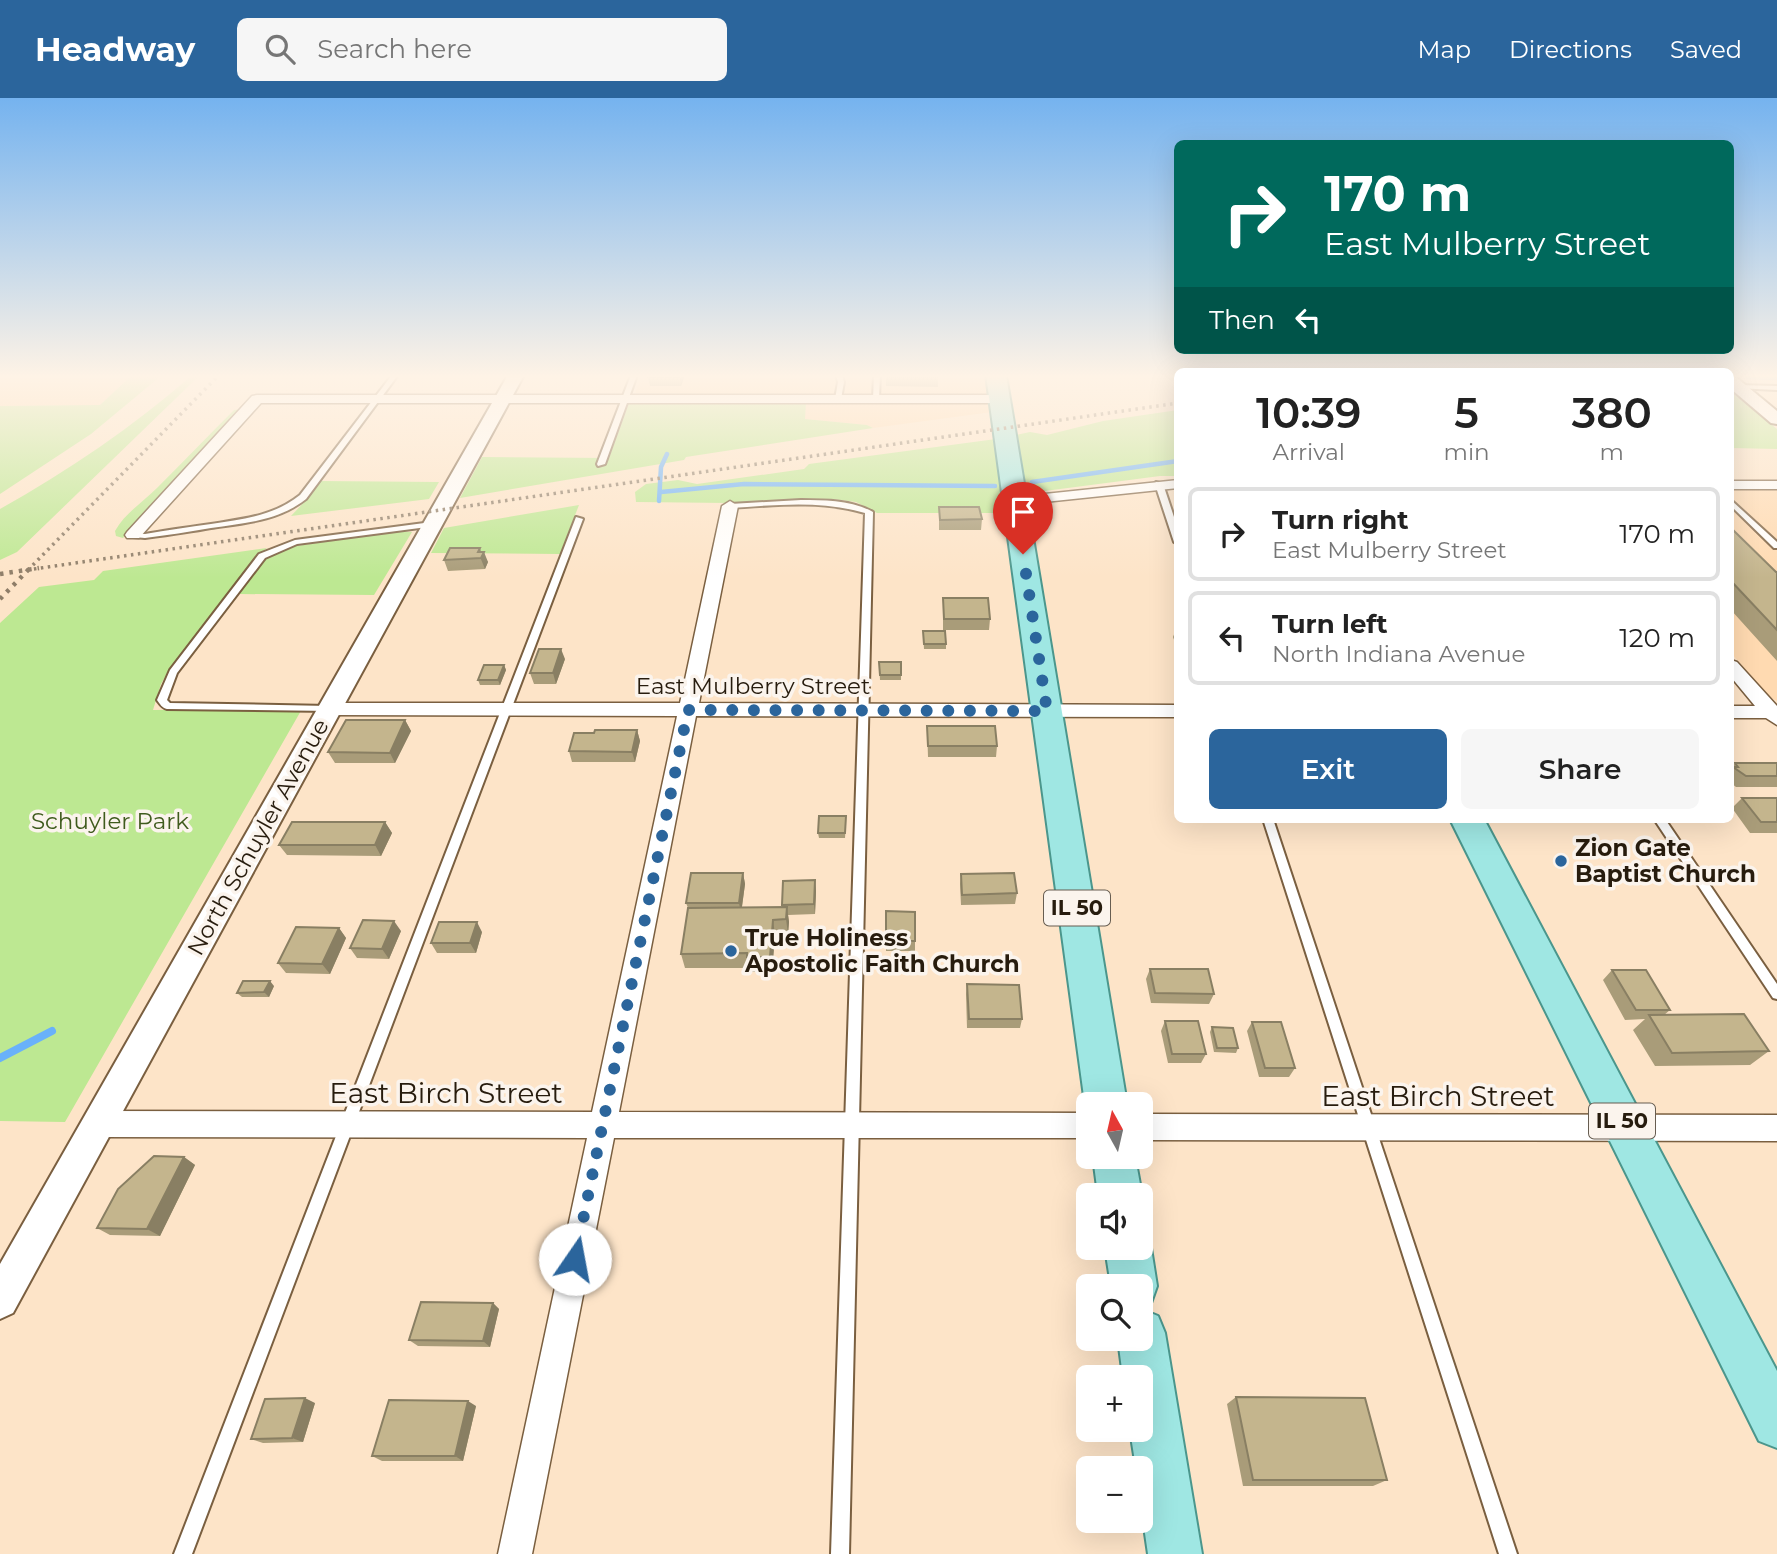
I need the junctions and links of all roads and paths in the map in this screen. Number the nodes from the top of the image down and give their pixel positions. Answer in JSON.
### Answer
{"nodes":[{"id":1,"x":217,"y":443,"type":"edge"},
{"id":2,"x":344,"y":443,"type":"edge"},
{"id":3,"x":478,"y":443,"type":"edge"},
{"id":4,"x":609,"y":443,"type":"edge"},
{"id":5,"x":1006,"y":443,"type":"edge"},
{"id":6,"x":601,"y":464,"type":"dead end"},
{"id":7,"x":1159,"y":484,"type":"junction"},
{"id":8,"x":1174,"y":484,"type":"edge"},
{"id":9,"x":1734,"y":485,"type":"edge"},
{"id":10,"x":1777,"y":485,"type":"edge"},
{"id":11,"x":1015,"y":501,"type":"junction"},
{"id":12,"x":1734,"y":505,"type":"edge"},
{"id":13,"x":730,"y":506,"type":"joint"},
{"id":14,"x":579,"y":519,"type":"dead end"},
{"id":15,"x":432,"y":524,"type":"junction"},
{"id":16,"x":1174,"y":530,"type":"edge"},
{"id":17,"x":133,"y":535,"type":"joint"},
{"id":18,"x":1777,"y":546,"type":"edge"},
{"id":19,"x":1734,"y":669,"type":"edge"},
{"id":20,"x":329,"y":709,"type":"junction"},
{"id":21,"x":506,"y":709,"type":"junction"},
{"id":22,"x":688,"y":710,"type":"junction"},
{"id":23,"x":864,"y":710,"type":"junction"},
{"id":24,"x":1047,"y":711,"type":"junction"},
{"id":25,"x":1174,"y":711,"type":"edge"},
{"id":26,"x":1734,"y":712,"type":"edge"},
{"id":27,"x":1775,"y":715,"type":"edge"},
{"id":28,"x":1269,"y":823,"type":"edge"},
{"id":29,"x":1468,"y":823,"type":"edge"},
{"id":30,"x":1662,"y":823,"type":"edge"},
{"id":31,"x":1777,"y":994,"type":"edge"},
{"id":32,"x":1104,"y":1092,"type":"edge"},
{"id":33,"x":98,"y":1124,"type":"junction"},
{"id":34,"x":348,"y":1124,"type":"junction"},
{"id":35,"x":603,"y":1125,"type":"junction"},
{"id":36,"x":852,"y":1126,"type":"junction"},
{"id":37,"x":1076,"y":1126,"type":"edge"},
{"id":38,"x":1153,"y":1127,"type":"edge"},
{"id":39,"x":1369,"y":1127,"type":"junction"},
{"id":40,"x":1626,"y":1128,"type":"junction"},
{"id":41,"x":1777,"y":1128,"type":"edge"},
{"id":42,"x":0,"y":1300,"type":"edge"},
{"id":43,"x":1144,"y":1351,"type":"edge"},
{"id":44,"x":1777,"y":1423,"type":"edge"},
{"id":45,"x":183,"y":1554,"type":"edge"},
{"id":46,"x":514,"y":1554,"type":"edge"},
{"id":47,"x":840,"y":1554,"type":"edge"},
{"id":48,"x":1175,"y":1554,"type":"edge"},
{"id":49,"x":1508,"y":1554,"type":"edge"}],
"edges":[{"from":1,"to":17,"type":"street"},
{"from":2,"to":17,"type":"lane"},
{"from":3,"to":15,"type":"street","name":"North Schuyler Avenue"},
{"from":4,"to":6,"type":"lane"},
{"from":5,"to":11,"type":"main road","number":"IL 50"},
{"from":7,"to":8,"type":"street"},
{"from":7,"to":11,"type":"street"},
{"from":7,"to":16,"type":"lane"},
{"from":9,"to":10,"type":"street"},
{"from":11,"to":24,"type":"main road","number":"IL 50"},
{"from":12,"to":18,"type":"lane"},
{"from":13,"to":22,"type":"street"},
{"from":13,"to":23,"type":"lane"},
{"from":14,"to":21,"type":"lane"},
{"from":15,"to":20,"type":"street","name":"North Schuyler Avenue"},
{"from":15,"to":20,"type":"lane"},
{"from":19,"to":27,"type":"street"},
{"from":20,"to":21,"type":"street","name":"East Mulberry Street"},
{"from":20,"to":33,"type":"street","name":"North Schuyler Avenue"},
{"from":21,"to":22,"type":"street","name":"East Mulberry Street"},
{"from":21,"to":34,"type":"lane"},
{"from":22,"to":23,"type":"street","name":"East Mulberry Street"},
{"from":22,"to":35,"type":"street"},
{"from":23,"to":24,"type":"street","name":"East Mulberry Street"},
{"from":23,"to":36,"type":"lane"},
{"from":24,"to":25,"type":"street","name":"East Mulberry Street"},
{"from":24,"to":32,"type":"main road","number":"IL 50"},
{"from":26,"to":27,"type":"street"},
{"from":28,"to":39,"type":"lane"},
{"from":29,"to":40,"type":"main road","number":"IL 50"},
{"from":30,"to":31,"type":"lane"},
{"from":33,"to":34,"type":"street","name":"East Birch Street"},
{"from":33,"to":42,"type":"street","name":"North Schuyler Avenue"},
{"from":34,"to":35,"type":"street","name":"East Birch Street"},
{"from":34,"to":45,"type":"lane"},
{"from":35,"to":36,"type":"street","name":"East Birch Street"},
{"from":35,"to":46,"type":"street"},
{"from":36,"to":37,"type":"street","name":"East Birch Street"},
{"from":36,"to":47,"type":"lane"},
{"from":38,"to":39,"type":"street","name":"East Birch Street"},
{"from":39,"to":40,"type":"street","name":"East Birch Street"},
{"from":39,"to":49,"type":"lane"},
{"from":40,"to":41,"type":"street","name":"East Birch Street"},
{"from":40,"to":44,"type":"main road","number":"IL 50"},
{"from":43,"to":48,"type":"main road"}]}
